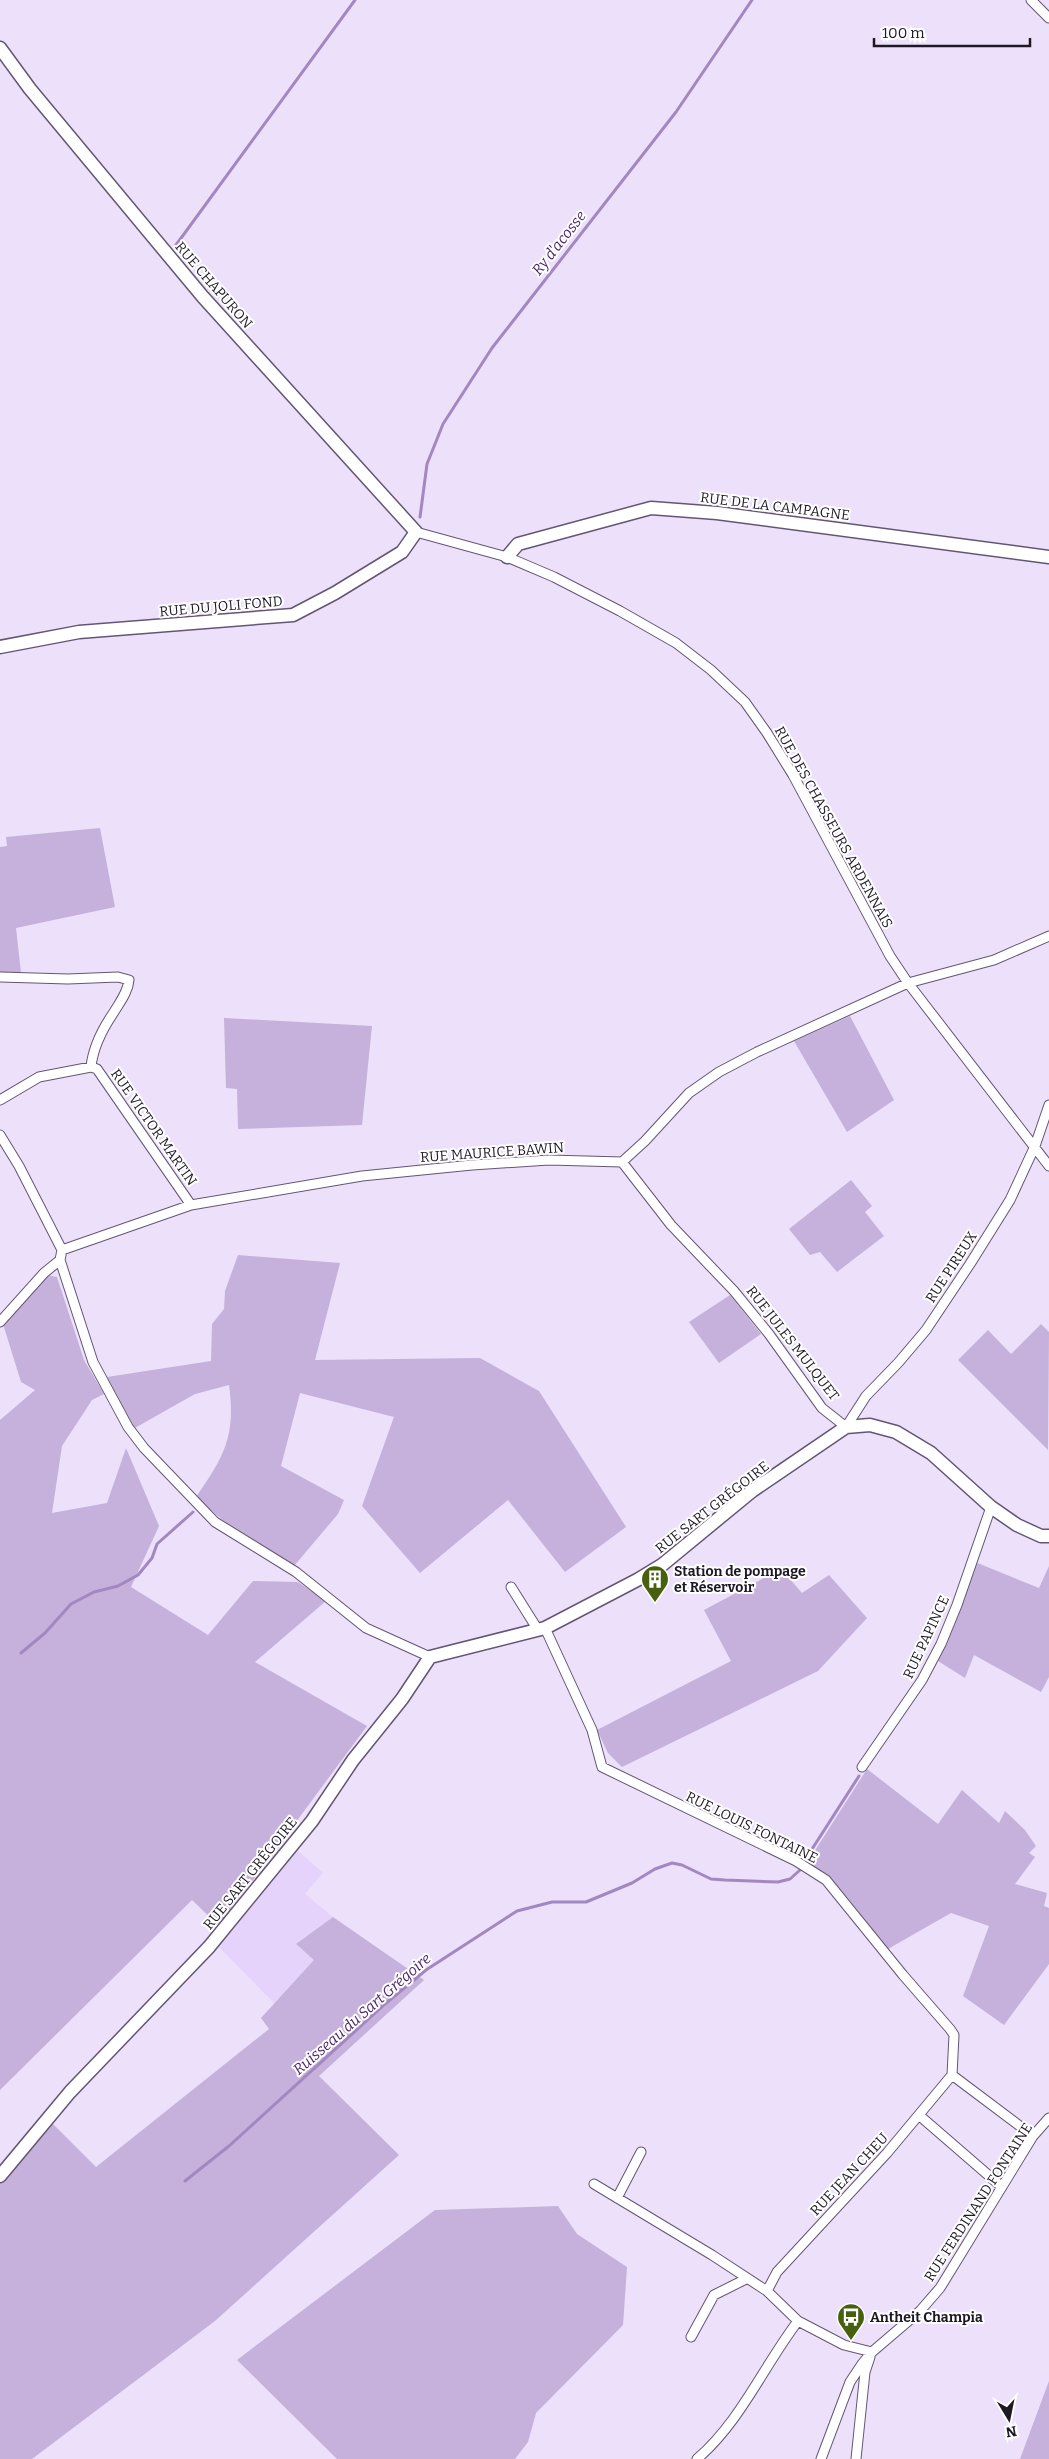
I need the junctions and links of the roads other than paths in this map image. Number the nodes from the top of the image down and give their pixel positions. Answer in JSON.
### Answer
{"nodes":[{"id":1,"x":1031,"y":0,"type":"edge"},
{"id":2,"x":1049,"y":18,"type":"edge"},
{"id":3,"x":0,"y":48,"type":"edge"},
{"id":4,"x":416,"y":532,"type":"junction"},
{"id":5,"x":507,"y":557,"type":"junction"},
{"id":6,"x":1049,"y":557,"type":"edge"},
{"id":7,"x":0,"y":647,"type":"edge"},
{"id":8,"x":1049,"y":936,"type":"edge"},
{"id":9,"x":0,"y":977,"type":"edge"},
{"id":10,"x":908,"y":984,"type":"junction"},
{"id":11,"x":92,"y":1067,"type":"junction"},
{"id":12,"x":0,"y":1100,"type":"edge"},
{"id":13,"x":1049,"y":1104,"type":"edge"},
{"id":14,"x":0,"y":1135,"type":"edge"},
{"id":15,"x":1035,"y":1146,"type":"junction"},
{"id":16,"x":622,"y":1162,"type":"junction"},
{"id":17,"x":1049,"y":1166,"type":"edge"},
{"id":18,"x":191,"y":1205,"type":"junction"},
{"id":19,"x":62,"y":1250,"type":"junction"},
{"id":20,"x":60,"y":1260,"type":"junction"},
{"id":21,"x":0,"y":1322,"type":"edge"},
{"id":22,"x":846,"y":1427,"type":"junction"},
{"id":23,"x":991,"y":1507,"type":"junction"},
{"id":24,"x":1049,"y":1536,"type":"edge"},
{"id":25,"x":511,"y":1586,"type":"dead end"},
{"id":26,"x":541,"y":1629,"type":"junction"},
{"id":27,"x":430,"y":1657,"type":"junction"},
{"id":28,"x":862,"y":1767,"type":"dead end"},
{"id":29,"x":952,"y":2075,"type":"junction"},
{"id":30,"x":920,"y":2116,"type":"junction"},
{"id":31,"x":1049,"y":2118,"type":"edge"},
{"id":32,"x":1033,"y":2136,"type":"junction"},
{"id":33,"x":641,"y":2152,"type":"dead end"},
{"id":34,"x":0,"y":2176,"type":"edge"},
{"id":35,"x":594,"y":2184,"type":"dead end"},
{"id":36,"x":1002,"y":2187,"type":"junction"},
{"id":37,"x":617,"y":2198,"type":"junction"},
{"id":38,"x":746,"y":2279,"type":"junction"},
{"id":39,"x":767,"y":2291,"type":"junction"},
{"id":40,"x":798,"y":2321,"type":"junction"},
{"id":41,"x":691,"y":2337,"type":"dead end"},
{"id":42,"x":872,"y":2352,"type":"junction"},
{"id":43,"x":697,"y":2459,"type":"edge"},
{"id":44,"x":821,"y":2459,"type":"edge"},
{"id":45,"x":856,"y":2459,"type":"edge"}],
"edges":[{"from":1,"to":2,"type":"street"},
{"from":3,"to":4,"type":"street","name":"RUE CHAPURON"},
{"from":4,"to":5,"type":"street"},
{"from":4,"to":7,"type":"street","name":"RUE DU JOLI FOND"},
{"from":5,"to":6,"type":"street","name":"RUE DE LA CAMPAGNE"},
{"from":5,"to":10,"type":"street","name":"RUE DES CHASSEURS ARDENNAIS"},
{"from":8,"to":10,"type":"street"},
{"from":9,"to":11,"type":"street","name":"RUE VICTOR MARTIN"},
{"from":10,"to":15,"type":"street","name":"RUE DES CHASSEURS ARDENNAIS"},
{"from":10,"to":16,"type":"street"},
{"from":11,"to":12,"type":"street","name":"RUE VICTOR MARTIN"},
{"from":11,"to":18,"type":"street","name":"RUE VICTOR MARTIN"},
{"from":13,"to":15,"type":"street","name":"RUE PIREUX"},
{"from":14,"to":19,"type":"street"},
{"from":15,"to":17,"type":"street","name":"RUE DES CHASSEURS ARDENNAIS"},
{"from":15,"to":22,"type":"street","name":"RUE PIREUX"},
{"from":16,"to":18,"type":"street","name":"RUE MAURICE BAWIN"},
{"from":16,"to":22,"type":"street","name":"RUE JULES MULQUET"},
{"from":18,"to":19,"type":"street","name":"RUE MAURICE BAWIN"},
{"from":19,"to":20,"type":"street"},
{"from":20,"to":21,"type":"street"},
{"from":20,"to":27,"type":"street"},
{"from":22,"to":23,"type":"street"},
{"from":22,"to":26,"type":"street","name":"RUE SART GRÉGOIRE"},
{"from":23,"to":24,"type":"street"},
{"from":23,"to":28,"type":"street","name":"RUE PAPINCE"},
{"from":25,"to":26,"type":"street"},
{"from":26,"to":27,"type":"street","name":"RUE SART GRÉGOIRE"},
{"from":26,"to":29,"type":"street","name":"RUE LOUIS FONTAINE"},
{"from":27,"to":34,"type":"street","name":"RUE SART GRÉGOIRE"},
{"from":29,"to":30,"type":"street","name":"RUE JEAN CHEU"},
{"from":29,"to":32,"type":"street"},
{"from":30,"to":36,"type":"street"},
{"from":30,"to":39,"type":"street","name":"RUE JEAN CHEU"},
{"from":31,"to":32,"type":"street","name":"RUE FERDINAND FONTAINE"},
{"from":32,"to":36,"type":"street","name":"RUE FERDINAND FONTAINE"},
{"from":33,"to":37,"type":"street"},
{"from":35,"to":37,"type":"street"},
{"from":36,"to":42,"type":"street","name":"RUE FERDINAND FONTAINE"},
{"from":37,"to":38,"type":"street"},
{"from":38,"to":39,"type":"street"},
{"from":38,"to":41,"type":"street"},
{"from":39,"to":40,"type":"street"},
{"from":40,"to":42,"type":"street"},
{"from":40,"to":43,"type":"street"},
{"from":42,"to":44,"type":"street","name":"RUE FERDINAND FONTAINE"},
{"from":42,"to":45,"type":"street"}]}
